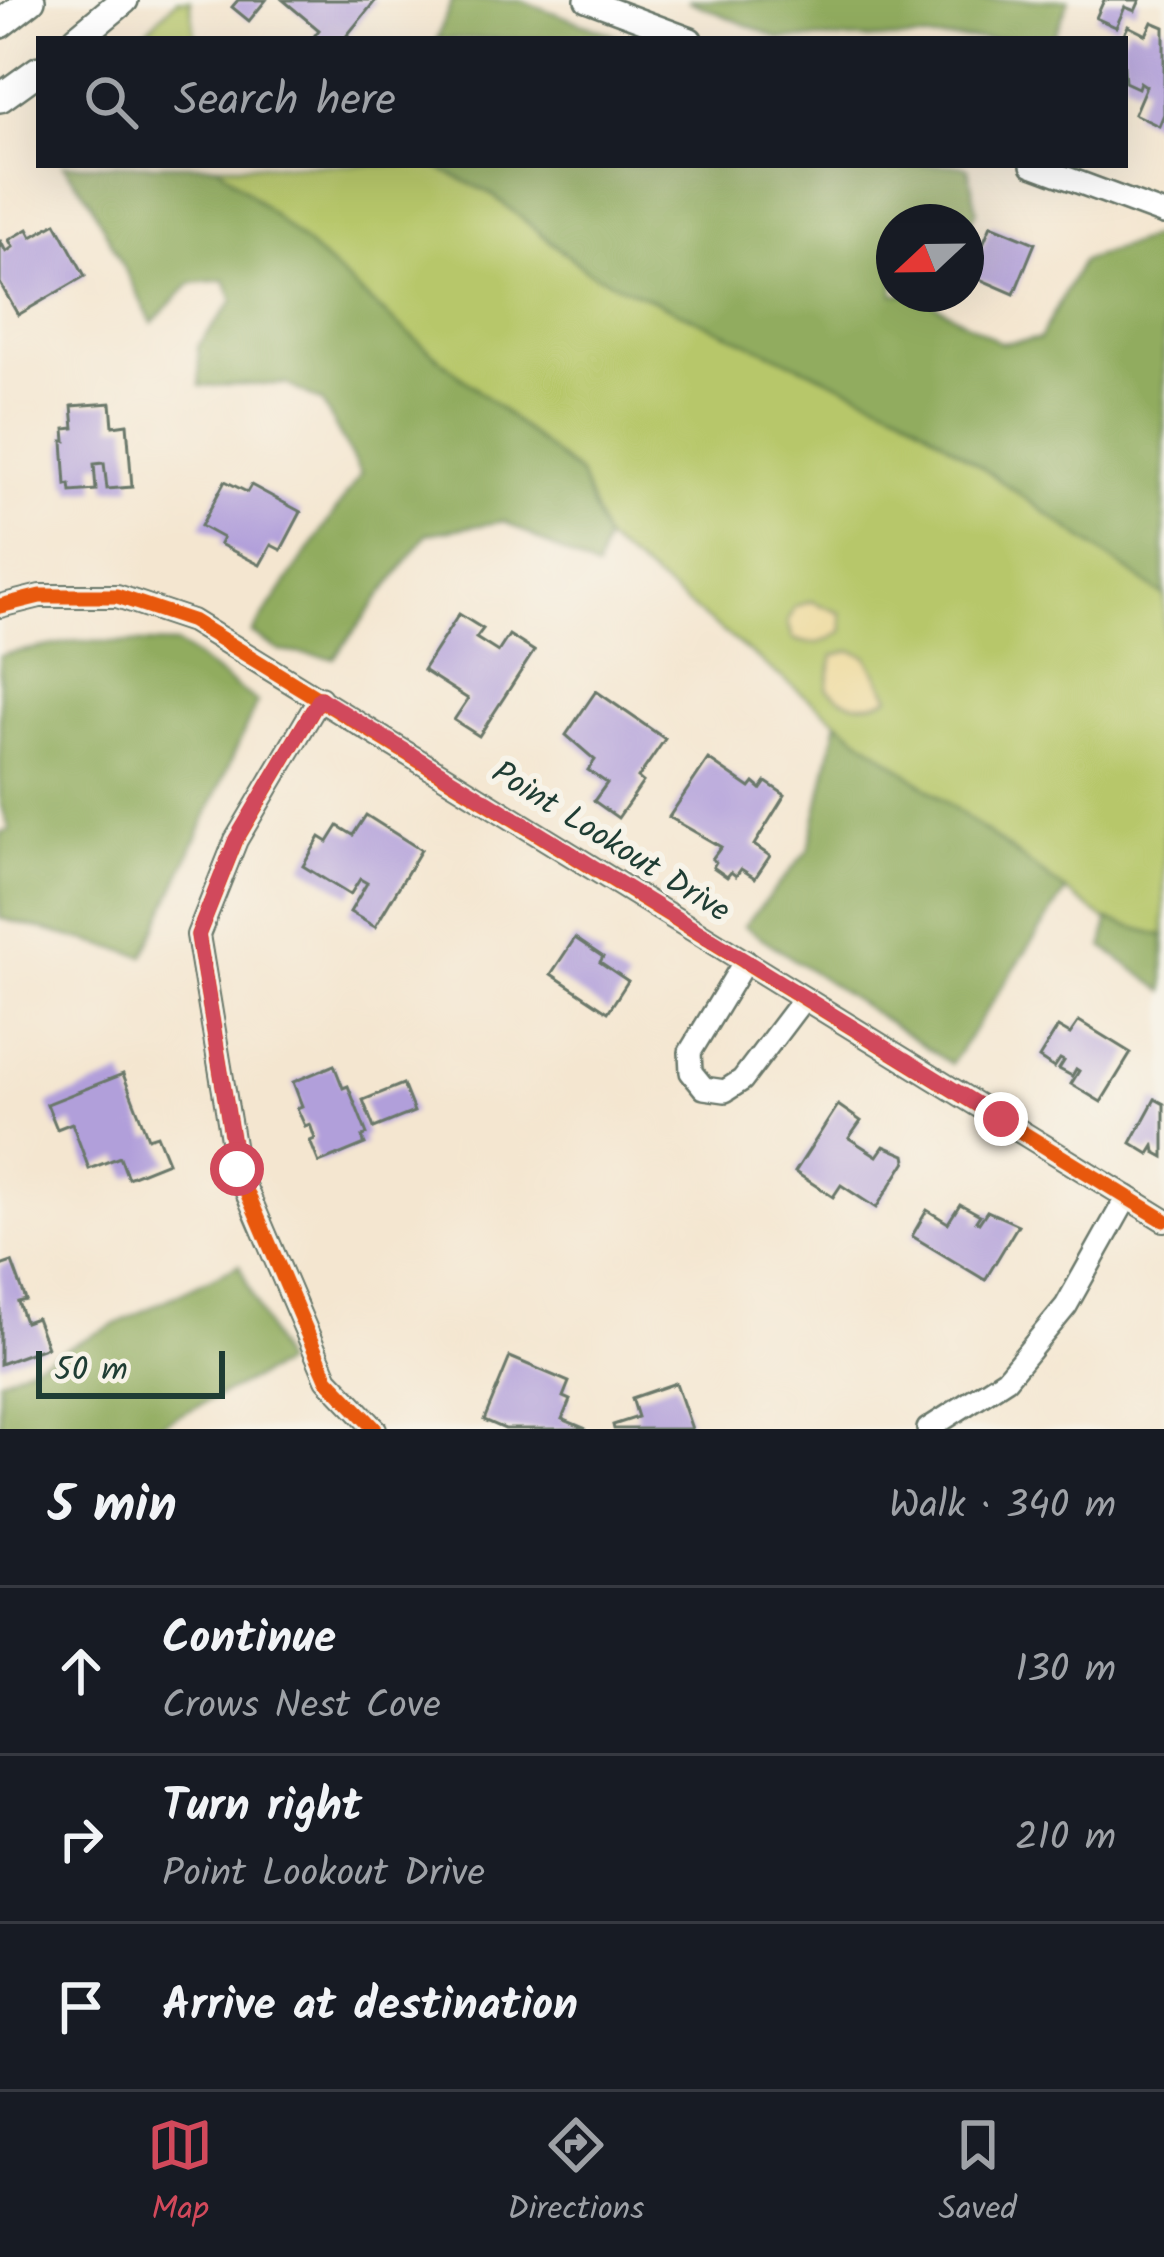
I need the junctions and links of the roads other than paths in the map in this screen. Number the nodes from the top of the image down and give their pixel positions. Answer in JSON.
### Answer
{"nodes":[{"id":1,"x":31,"y":0,"type":"edge"},
{"id":2,"x":124,"y":0,"type":"edge"},
{"id":3,"x":586,"y":0,"type":"edge"},
{"id":4,"x":0,"y":24,"type":"edge"},
{"id":5,"x":81,"y":36,"type":"edge"},
{"id":6,"x":683,"y":36,"type":"edge"},
{"id":7,"x":36,"y":72,"type":"edge"},
{"id":8,"x":0,"y":98,"type":"edge"},
{"id":9,"x":1040,"y":168,"type":"edge"},
{"id":10,"x":1164,"y":214,"type":"edge"},
{"id":11,"x":0,"y":606,"type":"edge"},
{"id":12,"x":320,"y":698,"type":"junction"},
{"id":13,"x":745,"y":961,"type":"junction"},
{"id":14,"x":804,"y":998,"type":"junction"},
{"id":15,"x":1126,"y":1197,"type":"junction"},
{"id":16,"x":1164,"y":1220,"type":"edge"},
{"id":17,"x":375,"y":1429,"type":"edge"},
{"id":18,"x":928,"y":1429,"type":"edge"}],
"edges":[{"from":1,"to":4,"type":"street"},
{"from":2,"to":5,"type":"street"},
{"from":3,"to":6,"type":"street"},
{"from":7,"to":8,"type":"street"},
{"from":9,"to":10,"type":"street"},
{"from":11,"to":12,"type":"street","name":"Point Lookout Drive"},
{"from":12,"to":13,"type":"street","name":"Point Lookout Drive"},
{"from":12,"to":17,"type":"street"},
{"from":13,"to":14,"type":"street","name":"Point Lookout Drive"},
{"from":13,"to":14,"type":"street"},
{"from":14,"to":15,"type":"street","name":"Point Lookout Drive"},
{"from":15,"to":16,"type":"street","name":"Point Lookout Drive"},
{"from":15,"to":18,"type":"street"}]}
